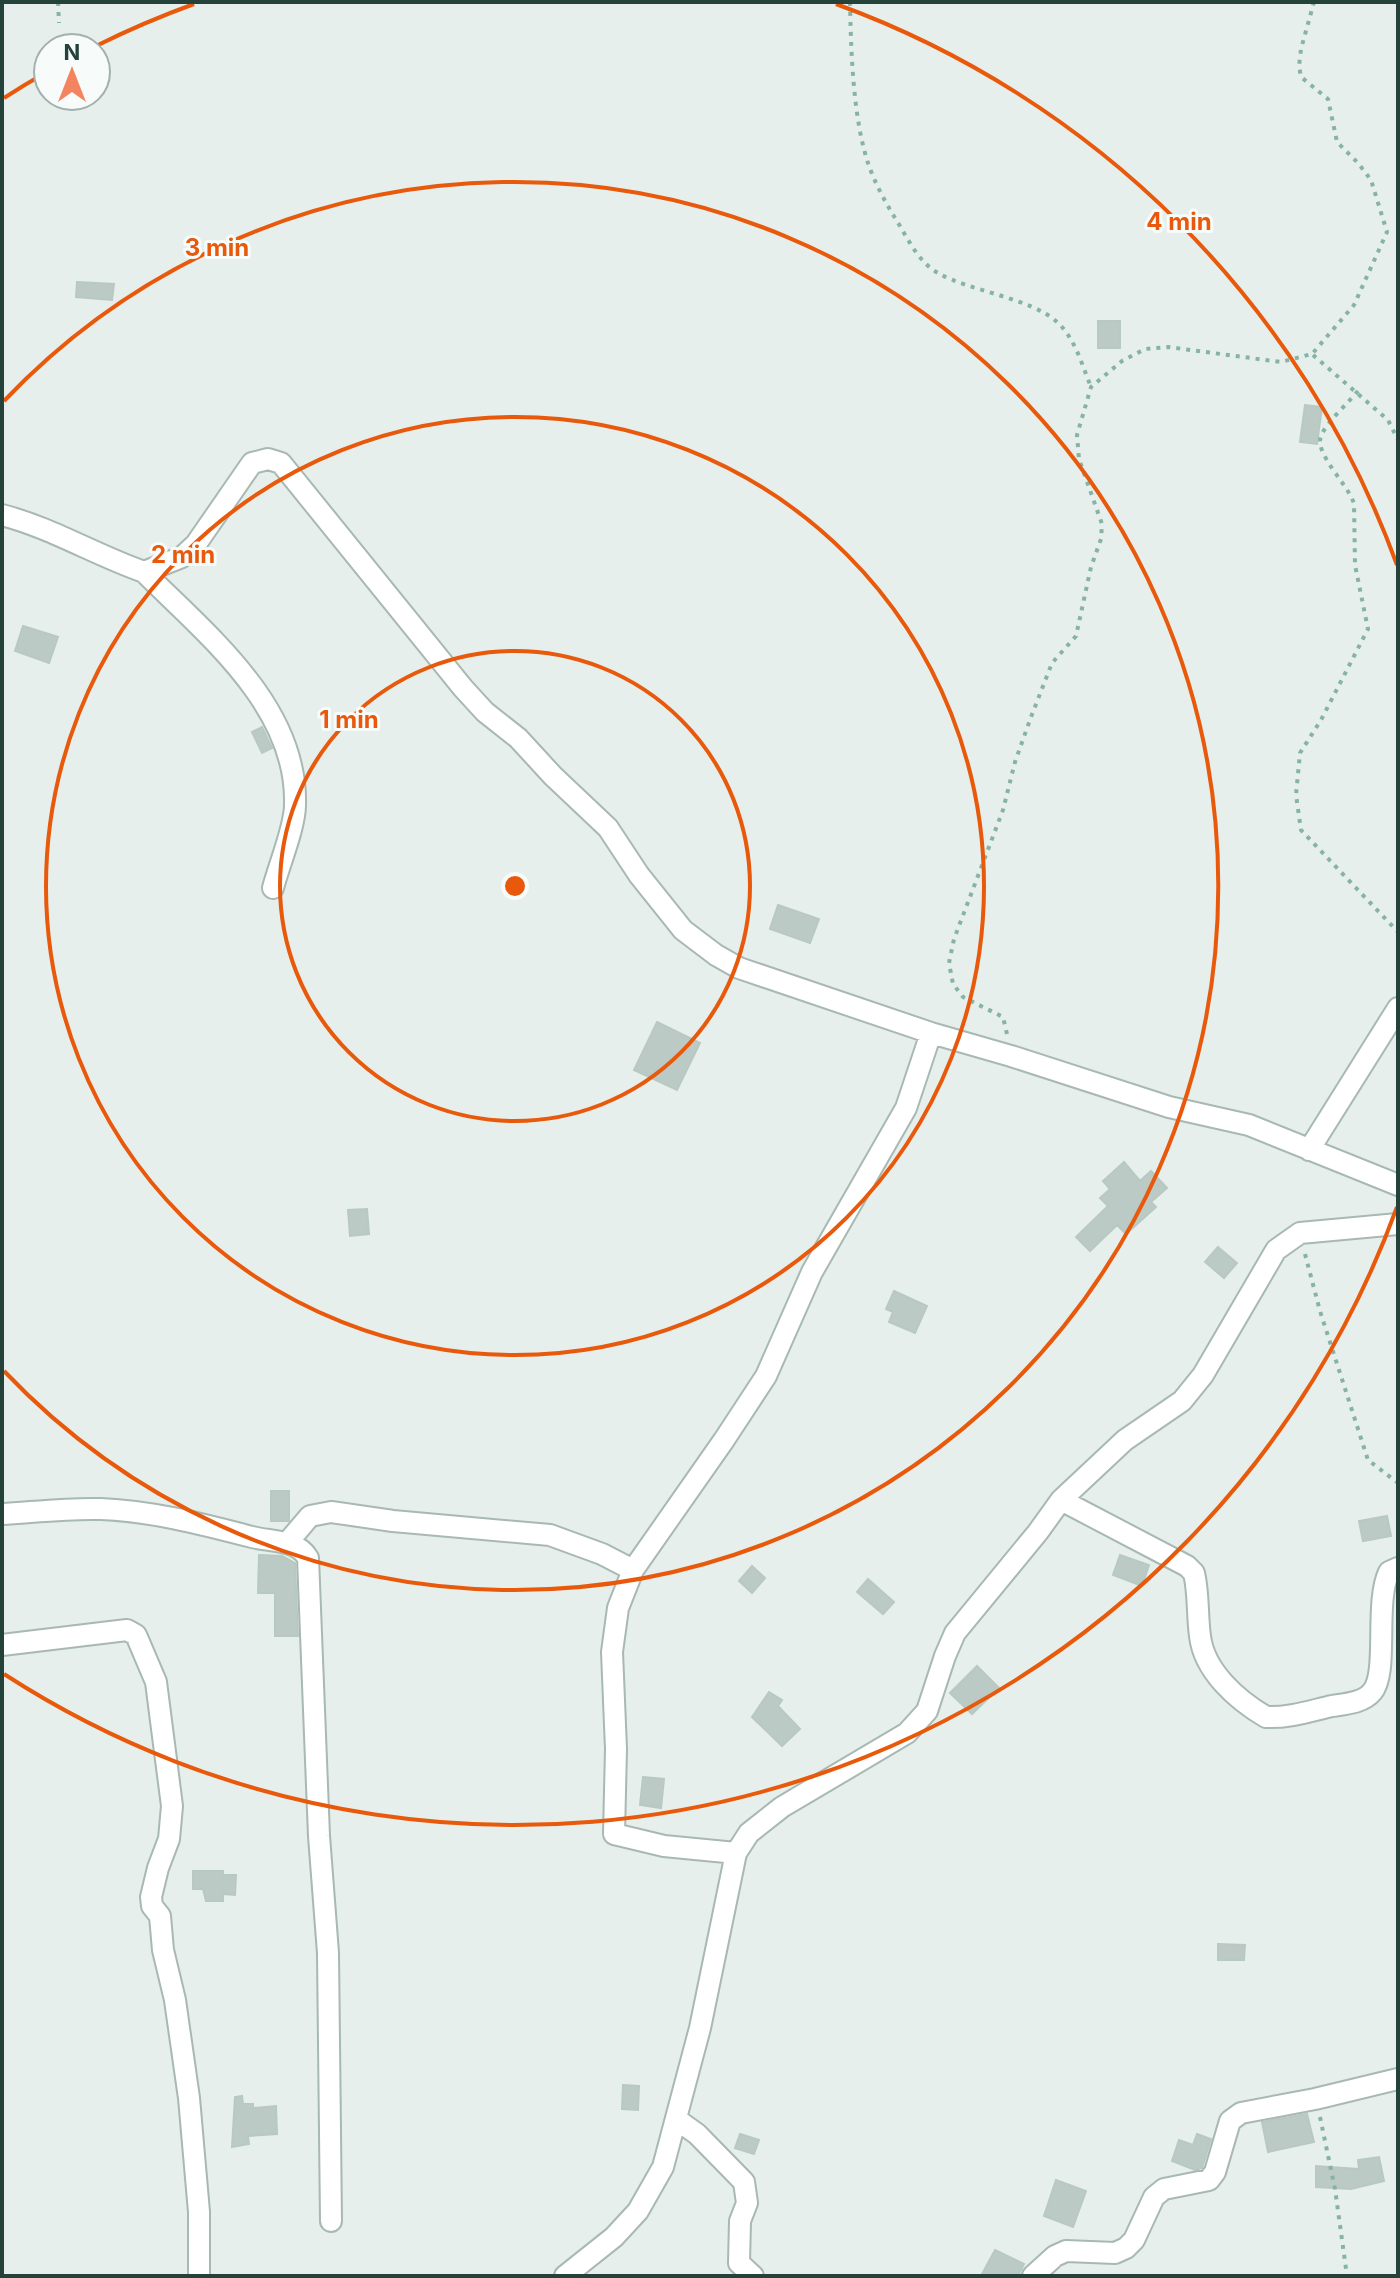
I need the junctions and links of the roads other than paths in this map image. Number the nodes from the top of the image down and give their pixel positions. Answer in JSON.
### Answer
{"nodes":[{"id":1,"x":2,"y":515,"type":"edge"},
{"id":2,"x":144,"y":572,"type":"junction"},
{"id":3,"x":273,"y":888,"type":"dead end"},
{"id":4,"x":1398,"y":1008,"type":"edge"},
{"id":5,"x":931,"y":1033,"type":"junction"},
{"id":6,"x":1309,"y":1150,"type":"junction"},
{"id":7,"x":1398,"y":1185,"type":"edge"},
{"id":8,"x":1398,"y":1224,"type":"edge"},
{"id":9,"x":1061,"y":1500,"type":"junction"},
{"id":10,"x":2,"y":1514,"type":"edge"},
{"id":11,"x":287,"y":1543,"type":"junction"},
{"id":12,"x":1398,"y":1568,"type":"edge"},
{"id":13,"x":633,"y":1570,"type":"junction"},
{"id":14,"x":2,"y":1645,"type":"edge"},
{"id":15,"x":736,"y":1853,"type":"junction"},
{"id":16,"x":1398,"y":2079,"type":"edge"},
{"id":17,"x":676,"y":2119,"type":"junction"},
{"id":18,"x":331,"y":2221,"type":"dead end"},
{"id":19,"x":570,"y":2274,"type":"edge"},
{"id":20,"x":199,"y":2276,"type":"edge"},
{"id":21,"x":753,"y":2276,"type":"edge"},
{"id":22,"x":1033,"y":2276,"type":"edge"}],
"edges":[{"from":1,"to":2,"type":"street"},
{"from":2,"to":3,"type":"street"},
{"from":2,"to":5,"type":"street"},
{"from":4,"to":6,"type":"street"},
{"from":5,"to":6,"type":"street"},
{"from":5,"to":13,"type":"street"},
{"from":6,"to":7,"type":"street"},
{"from":8,"to":9,"type":"street"},
{"from":9,"to":12,"type":"street"},
{"from":9,"to":15,"type":"street"},
{"from":10,"to":11,"type":"street"},
{"from":11,"to":13,"type":"street"},
{"from":11,"to":18,"type":"street"},
{"from":13,"to":15,"type":"street"},
{"from":14,"to":20,"type":"street"},
{"from":15,"to":17,"type":"street"},
{"from":16,"to":22,"type":"street"},
{"from":17,"to":19,"type":"street"},
{"from":17,"to":21,"type":"street"}]}
